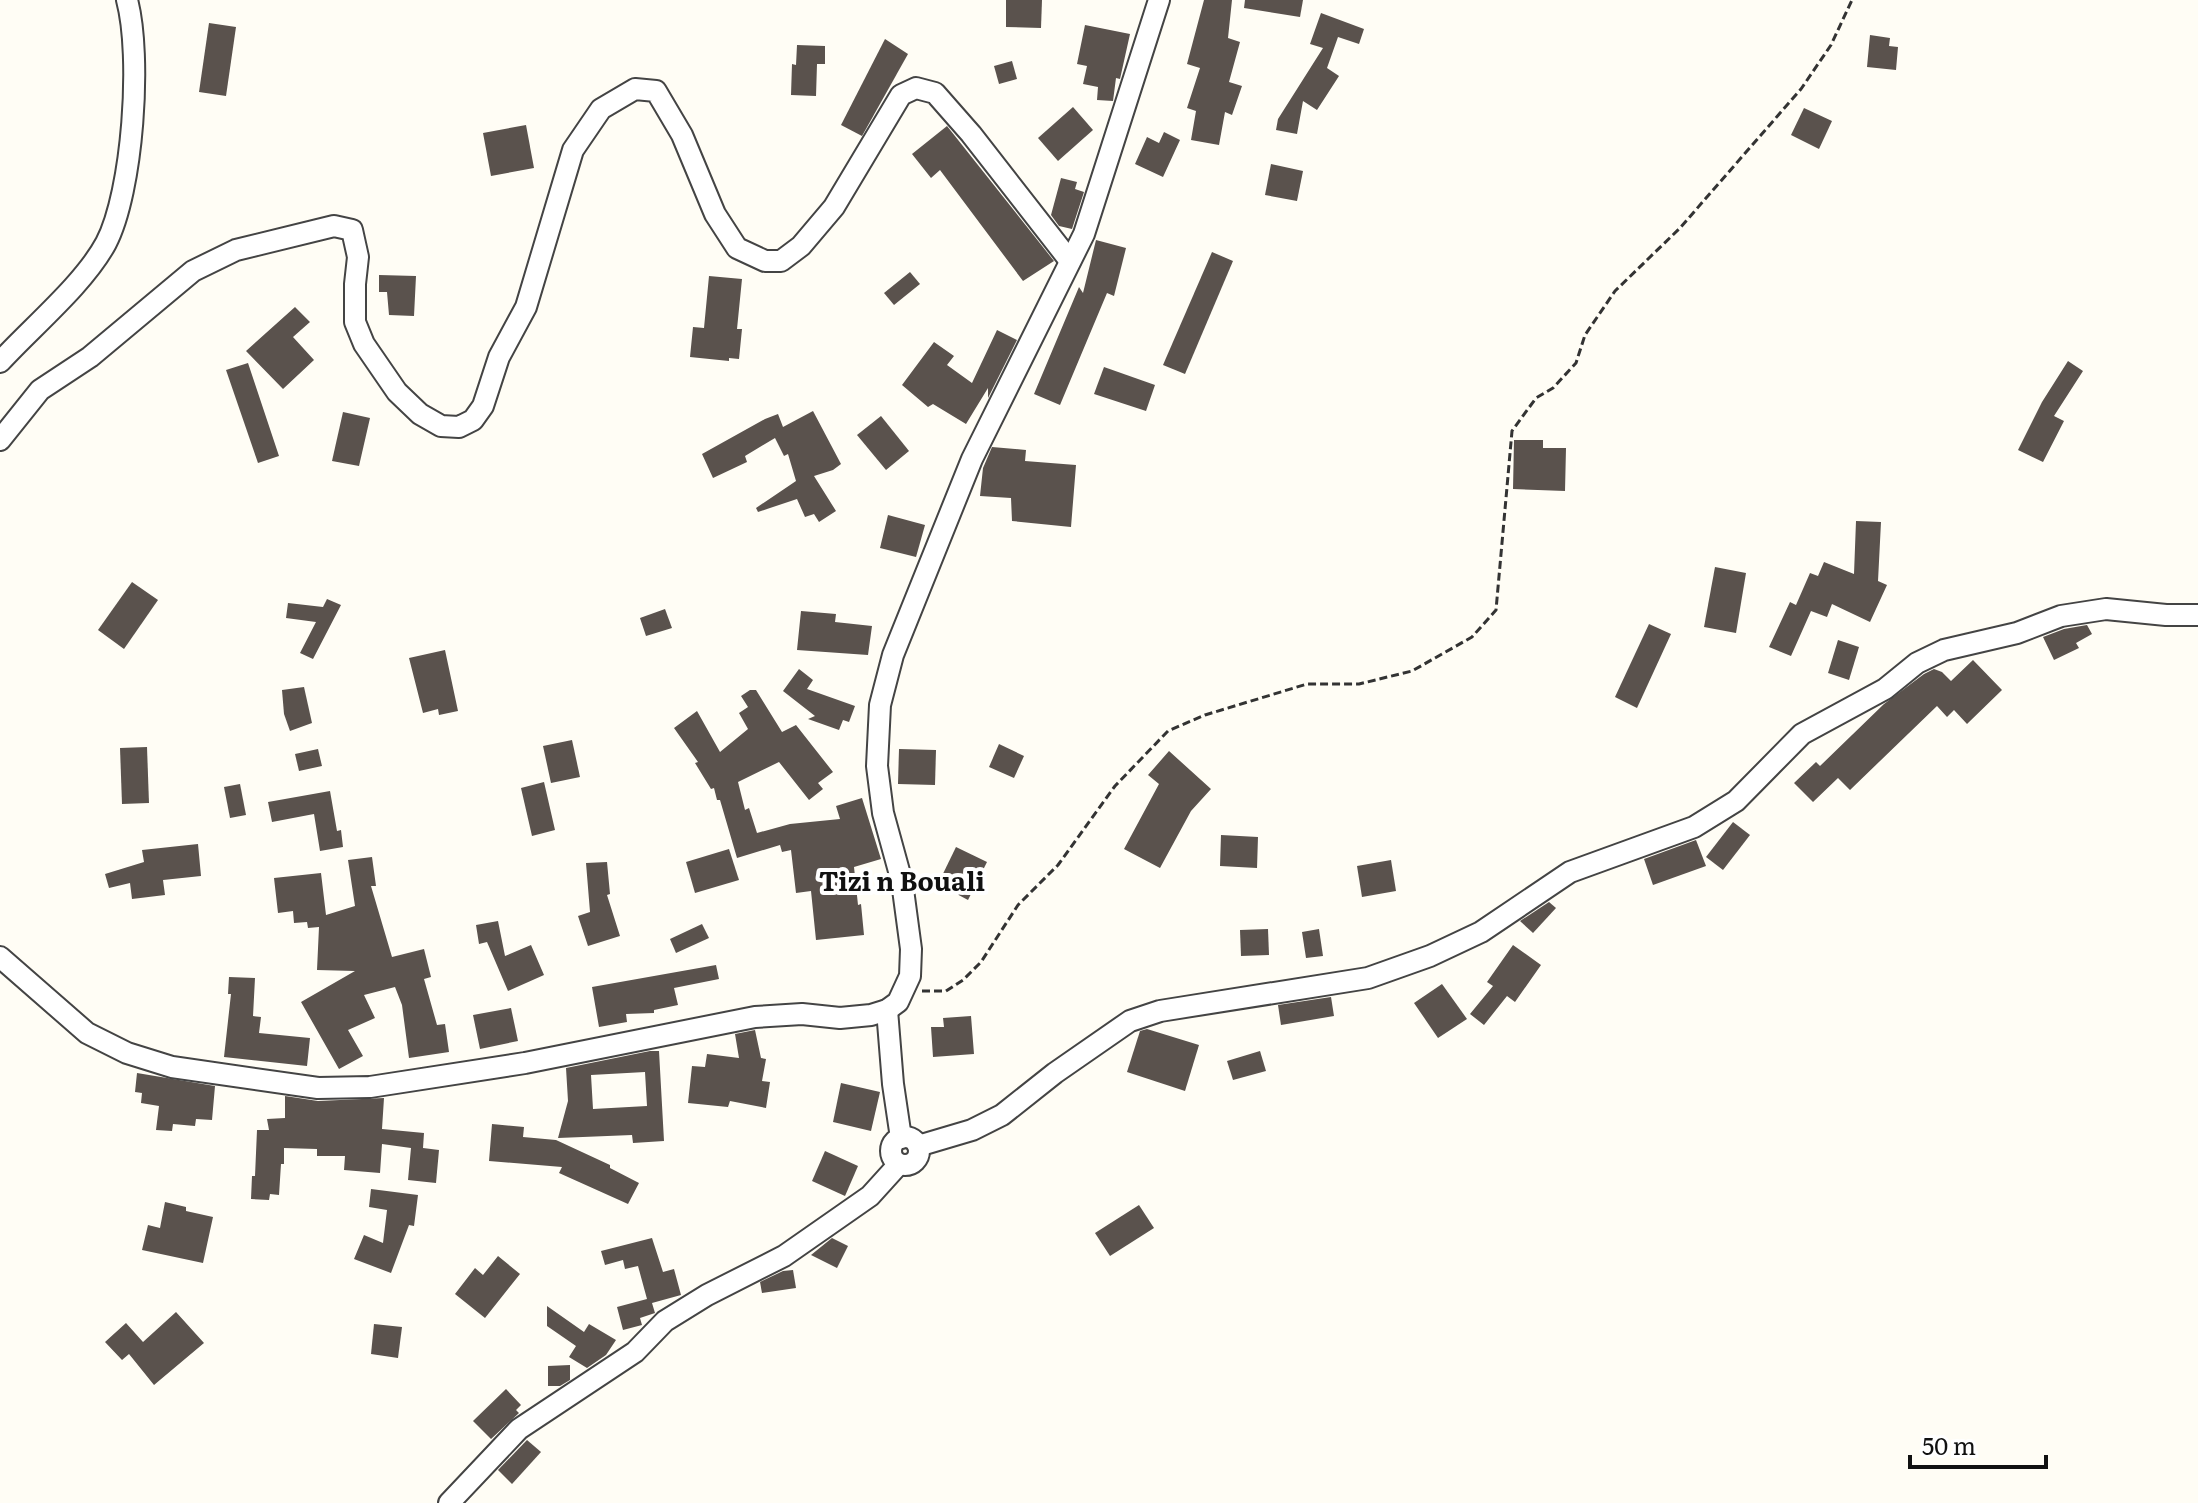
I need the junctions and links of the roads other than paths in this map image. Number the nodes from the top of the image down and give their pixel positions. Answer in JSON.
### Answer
{"nodes":[{"id":1,"x":127,"y":0,"type":"edge"},
{"id":2,"x":1159,"y":0,"type":"edge"},
{"id":3,"x":1070,"y":261,"type":"junction"},
{"id":4,"x":0,"y":362,"type":"edge"},
{"id":5,"x":0,"y":440,"type":"edge"},
{"id":6,"x":2198,"y":615,"type":"edge"},
{"id":7,"x":0,"y":957,"type":"edge"},
{"id":8,"x":887,"y":1010,"type":"junction"},
{"id":9,"x":910,"y":1142,"type":"junction"},
{"id":10,"x":449,"y":1503,"type":"edge"}],
"edges":[{"from":1,"to":4,"type":"street"},
{"from":2,"to":3,"type":"street"},
{"from":3,"to":5,"type":"street"},
{"from":3,"to":8,"type":"street"},
{"from":6,"to":9,"type":"street"},
{"from":7,"to":8,"type":"street"},
{"from":8,"to":9,"type":"street"},
{"from":9,"to":10,"type":"street"}]}
